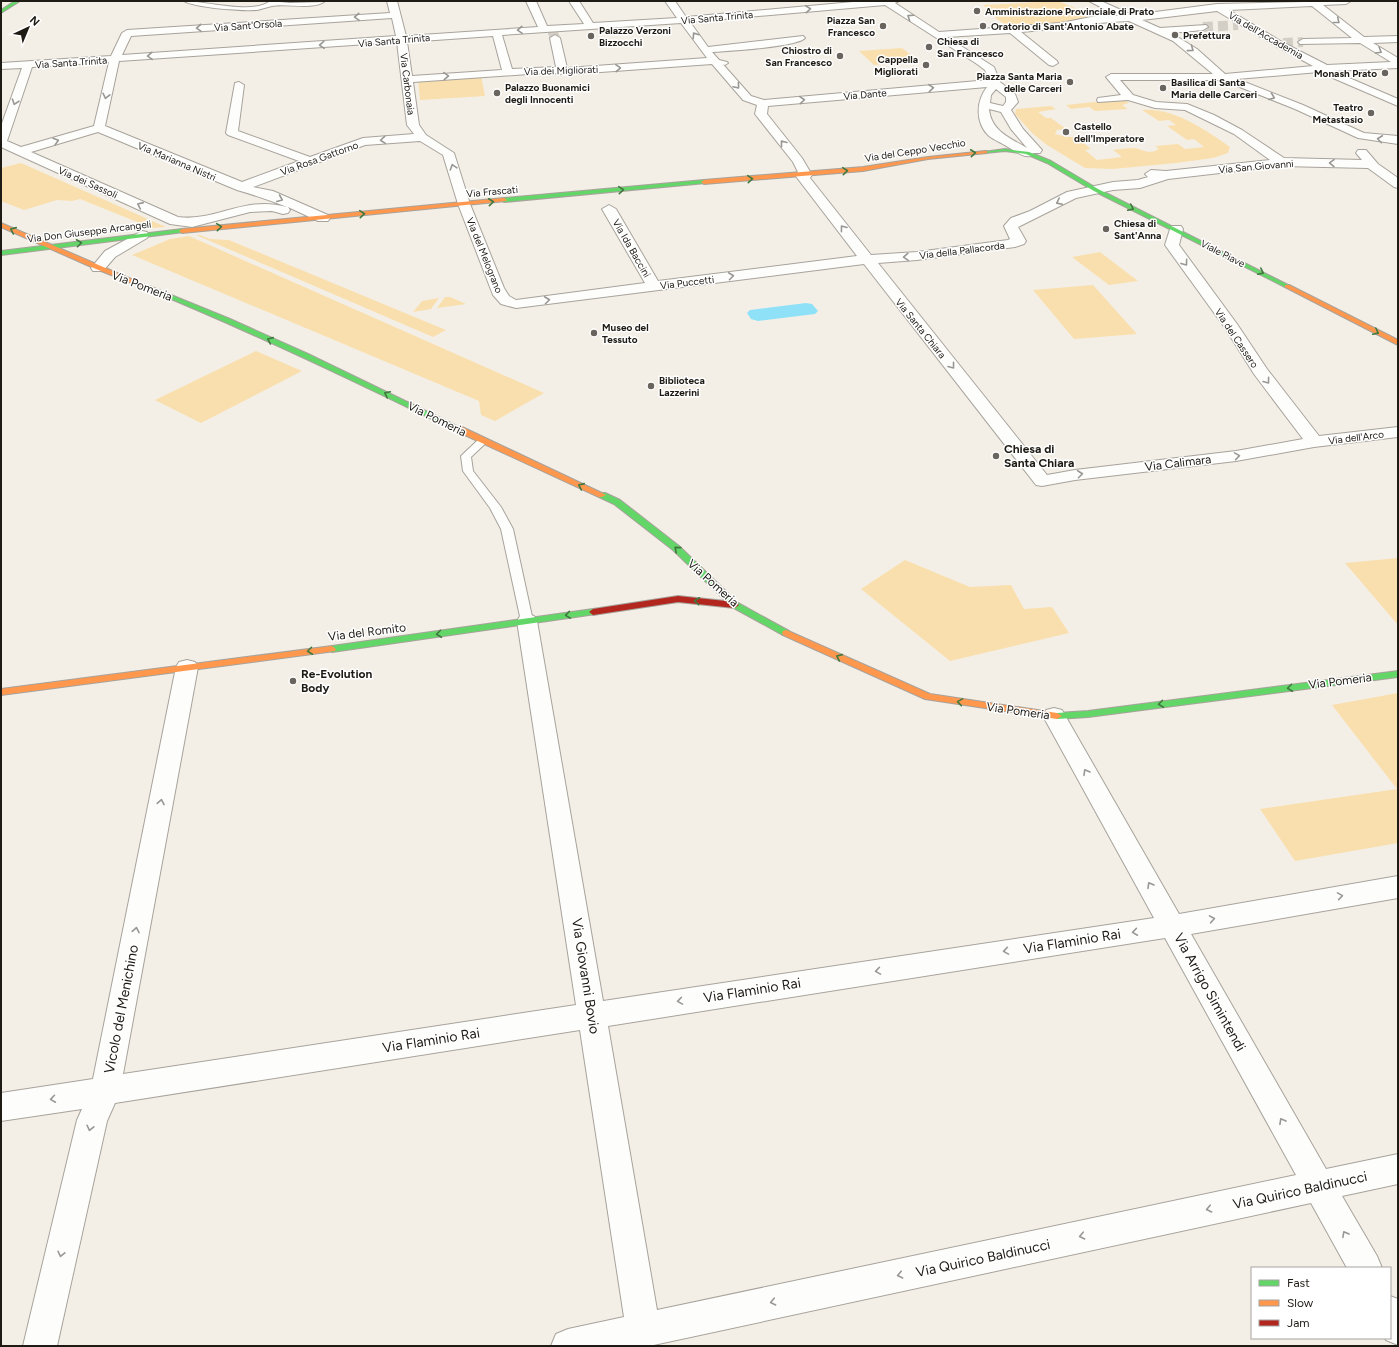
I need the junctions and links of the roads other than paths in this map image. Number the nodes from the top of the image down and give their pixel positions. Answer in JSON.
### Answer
{"nodes":[{"id":1,"x":18,"y":1,"type":"edge"},
{"id":2,"x":187,"y":1,"type":"edge"},
{"id":3,"x":392,"y":1,"type":"edge"},
{"id":4,"x":532,"y":1,"type":"edge"},
{"id":5,"x":574,"y":1,"type":"edge"},
{"id":6,"x":670,"y":1,"type":"edge"},
{"id":7,"x":890,"y":1,"type":"edge"},
{"id":8,"x":1094,"y":1,"type":"edge"},
{"id":9,"x":1208,"y":1,"type":"edge"},
{"id":10,"x":1346,"y":1,"type":"edge"},
{"id":11,"x":273,"y":2,"type":"edge"},
{"id":12,"x":321,"y":2,"type":"dead end"},
{"id":13,"x":1313,"y":2,"type":"edge"},
{"id":14,"x":847,"y":3,"type":"edge"},
{"id":15,"x":759,"y":6,"type":"dead end"},
{"id":16,"x":1218,"y":8,"type":"junction"},
{"id":17,"x":1,"y":12,"type":"edge"},
{"id":18,"x":769,"y":13,"type":"junction"},
{"id":19,"x":396,"y":15,"type":"junction"},
{"id":20,"x":1132,"y":18,"type":"junction"},
{"id":21,"x":685,"y":20,"type":"junction"},
{"id":22,"x":590,"y":26,"type":"junction"},
{"id":23,"x":1203,"y":27,"type":"tunnel mouth"},
{"id":24,"x":1010,"y":30,"type":"junction"},
{"id":25,"x":550,"y":31,"type":"junction"},
{"id":26,"x":1160,"y":31,"type":"junction"},
{"id":27,"x":496,"y":32,"type":"junction"},
{"id":28,"x":935,"y":34,"type":"junction"},
{"id":29,"x":800,"y":38,"type":"dead end"},
{"id":30,"x":1360,"y":39,"type":"junction"},
{"id":31,"x":1398,"y":39,"type":"edge"},
{"id":32,"x":402,"y":40,"type":"junction"},
{"id":33,"x":1303,"y":42,"type":"tunnel mouth"},
{"id":34,"x":705,"y":50,"type":"junction"},
{"id":35,"x":115,"y":58,"type":"junction"},
{"id":36,"x":720,"y":62,"type":"junction"},
{"id":37,"x":1053,"y":63,"type":"dead end"},
{"id":38,"x":1398,"y":64,"type":"edge"},
{"id":39,"x":23,"y":65,"type":"junction"},
{"id":40,"x":1,"y":66,"type":"edge"},
{"id":41,"x":1322,"y":68,"type":"junction"},
{"id":42,"x":562,"y":70,"type":"junction"},
{"id":43,"x":508,"y":72,"type":"junction"},
{"id":44,"x":1223,"y":77,"type":"junction"},
{"id":45,"x":407,"y":79,"type":"junction"},
{"id":46,"x":995,"y":83,"type":"junction"},
{"id":47,"x":239,"y":85,"type":"dead end"},
{"id":48,"x":1129,"y":97,"type":"junction"},
{"id":49,"x":1102,"y":100,"type":"dead end"},
{"id":50,"x":763,"y":103,"type":"junction"},
{"id":51,"x":984,"y":103,"type":"junction"},
{"id":52,"x":1398,"y":103,"type":"edge"},
{"id":53,"x":1005,"y":110,"type":"junction"},
{"id":54,"x":99,"y":128,"type":"junction"},
{"id":55,"x":1362,"y":136,"type":"junction"},
{"id":56,"x":422,"y":137,"type":"junction"},
{"id":57,"x":1398,"y":140,"type":"edge"},
{"id":58,"x":1,"y":143,"type":"edge"},
{"id":59,"x":18,"y":152,"type":"junction"},
{"id":60,"x":1027,"y":153,"type":"junction"},
{"id":61,"x":308,"y":161,"type":"junction"},
{"id":62,"x":1049,"y":162,"type":"junction"},
{"id":63,"x":1281,"y":162,"type":"junction"},
{"id":64,"x":1371,"y":164,"type":"junction"},
{"id":65,"x":803,"y":175,"type":"junction"},
{"id":66,"x":1166,"y":175,"type":"junction"},
{"id":67,"x":1075,"y":179,"type":"junction"},
{"id":68,"x":1398,"y":184,"type":"edge"},
{"id":69,"x":241,"y":187,"type":"junction"},
{"id":70,"x":1096,"y":190,"type":"junction"},
{"id":71,"x":254,"y":192,"type":"junction"},
{"id":72,"x":464,"y":204,"type":"junction"},
{"id":73,"x":250,"y":208,"type":"junction"},
{"id":74,"x":610,"y":209,"type":"dead end"},
{"id":75,"x":323,"y":218,"type":"junction"},
{"id":76,"x":291,"y":220,"type":"junction"},
{"id":77,"x":1,"y":225,"type":"edge"},
{"id":78,"x":178,"y":226,"type":"junction"},
{"id":79,"x":1176,"y":229,"type":"junction"},
{"id":80,"x":142,"y":235,"type":"junction"},
{"id":81,"x":50,"y":247,"type":"junction"},
{"id":82,"x":1,"y":253,"type":"edge"},
{"id":83,"x":866,"y":259,"type":"junction"},
{"id":84,"x":98,"y":268,"type":"junction"},
{"id":85,"x":654,"y":286,"type":"junction"},
{"id":86,"x":508,"y":303,"type":"joint"},
{"id":87,"x":1398,"y":343,"type":"edge"},
{"id":88,"x":1398,"y":432,"type":"edge"},
{"id":89,"x":483,"y":441,"type":"junction"},
{"id":90,"x":1314,"y":442,"type":"junction"},
{"id":91,"x":1042,"y":481,"type":"joint"},
{"id":92,"x":735,"y":605,"type":"junction"},
{"id":93,"x":527,"y":621,"type":"junction"},
{"id":94,"x":187,"y":667,"type":"junction"},
{"id":95,"x":1398,"y":674,"type":"edge"},
{"id":96,"x":1,"y":692,"type":"edge"},
{"id":97,"x":1054,"y":716,"type":"junction"},
{"id":98,"x":1398,"y":887,"type":"edge"},
{"id":99,"x":1173,"y":926,"type":"junction"},
{"id":100,"x":592,"y":1015,"type":"junction"},
{"id":101,"x":105,"y":1092,"type":"junction"},
{"id":102,"x":1,"y":1107,"type":"edge"},
{"id":103,"x":1398,"y":1170,"type":"edge"},
{"id":104,"x":1318,"y":1185,"type":"junction"},
{"id":105,"x":1364,"y":1267,"type":"edge"},
{"id":106,"x":1391,"y":1316,"type":"edge"},
{"id":107,"x":1398,"y":1328,"type":"edge"},
{"id":108,"x":644,"y":1330,"type":"junction"},
{"id":109,"x":40,"y":1346,"type":"edge"},
{"id":110,"x":568,"y":1346,"type":"edge"}],
"edges":[{"from":1,"to":17,"type":"street"},
{"from":2,"to":11,"type":"lane"},
{"from":3,"to":19,"type":"street","name":"Via Carbonaia"},
{"from":4,"to":25,"type":"street"},
{"from":5,"to":22,"type":"street"},
{"from":6,"to":21,"type":"street"},
{"from":7,"to":14,"type":"street"},
{"from":28,"to":7,"type":"street","one_way":true},
{"from":8,"to":20,"type":"street"},
{"from":9,"to":16,"type":"street","name":"Via dell'Accademia"},
{"from":10,"to":13,"type":"street"},
{"from":11,"to":12,"type":"lane"},
{"from":13,"to":16,"type":"street"},
{"from":13,"to":30,"type":"street","one_way":true},
{"from":18,"to":14,"type":"street","one_way":true},
{"from":15,"to":18,"type":"street"},
{"from":16,"to":20,"type":"street"},
{"from":16,"to":41,"type":"street","name":"Via dell'Accademia"},
{"from":18,"to":21,"type":"street","name":"Via Santa Trinita"},
{"from":19,"to":32,"type":"street","name":"Via Carbonaia"},
{"from":19,"to":35,"type":"street","name":"Via Sant'Orsola","one_way":true},
{"from":20,"to":24,"type":"street"},
{"from":20,"to":26,"type":"street"},
{"from":21,"to":22,"type":"street","name":"Via Santa Trinita"},
{"from":34,"to":21,"type":"street","one_way":true},
{"from":22,"to":25,"type":"street","name":"Via Santa Trinita"},
{"from":23,"to":26,"type":"street"},
{"from":24,"to":28,"type":"street"},
{"from":24,"to":37,"type":"street"},
{"from":25,"to":27,"type":"street","name":"Via Santa Trinita","one_way":true},
{"from":25,"to":42,"type":"street"},
{"from":26,"to":44,"type":"street","one_way":true},
{"from":27,"to":32,"type":"street","name":"Via Santa Trinita"},
{"from":27,"to":43,"type":"street"},
{"from":28,"to":46,"type":"street"},
{"from":29,"to":34,"type":"street"},
{"from":30,"to":31,"type":"street"},
{"from":30,"to":33,"type":"street"},
{"from":30,"to":38,"type":"street","one_way":true},
{"from":32,"to":35,"type":"street","name":"Via Santa Trinita","one_way":true},
{"from":32,"to":45,"type":"street","name":"Via Carbonaia"},
{"from":34,"to":36,"type":"street"},
{"from":35,"to":39,"type":"street","name":"Via Santa Trinita"},
{"from":35,"to":54,"type":"street","one_way":true},
{"from":42,"to":36,"type":"street","name":"Via dei Migliorati","one_way":true},
{"from":36,"to":50,"type":"street","one_way":true},
{"from":38,"to":41,"type":"street"},
{"from":39,"to":40,"type":"street","name":"Via Santa Trinita"},
{"from":39,"to":58,"type":"street","name":"Via dei Sassoli","one_way":true},
{"from":41,"to":44,"type":"street"},
{"from":41,"to":52,"type":"street","name":"Via dell'Accademia"},
{"from":42,"to":43,"type":"street","name":"Via dei Migliorati"},
{"from":45,"to":43,"type":"street","name":"Via dei Migliorati","one_way":true},
{"from":44,"to":48,"type":"street"},
{"from":44,"to":55,"type":"street","one_way":true},
{"from":45,"to":56,"type":"street","name":"Via Carbonaia"},
{"from":50,"to":46,"type":"street","name":"Via Dante","one_way":true},
{"from":46,"to":51,"type":"street"},
{"from":46,"to":53,"type":"street"},
{"from":47,"to":61,"type":"street"},
{"from":48,"to":49,"type":"street"},
{"from":48,"to":63,"type":"street"},
{"from":65,"to":50,"type":"street","name":"Via Santa Chiara","one_way":true},
{"from":51,"to":53,"type":"street"},
{"from":51,"to":60,"type":"street","name":"Viale Piave"},
{"from":53,"to":62,"type":"street","name":"Viale Piave"},
{"from":59,"to":54,"type":"street","one_way":true},
{"from":54,"to":69,"type":"street","name":"Via Marianna Nistri"},
{"from":57,"to":55,"type":"street","one_way":true},
{"from":55,"to":64,"type":"street"},
{"from":56,"to":61,"type":"street","name":"Via Rosa Gattorno","one_way":true},
{"from":72,"to":56,"type":"street","name":"Via Carbonaia","one_way":true},
{"from":58,"to":59,"type":"street","name":"Via dei Sassoli"},
{"from":78,"to":59,"type":"street","name":"Via dei Sassoli","one_way":true},
{"from":60,"to":62,"type":"street","name":"Viale Piave"},
{"from":65,"to":60,"type":"street","name":"Via del Ceppo Vecchio","one_way":true},
{"from":61,"to":69,"type":"street","name":"Via Rosa Gattorno"},
{"from":62,"to":67,"type":"street","name":"Viale Piave"},
{"from":64,"to":63,"type":"street","name":"Via San Giovanni","one_way":true},
{"from":63,"to":66,"type":"street","name":"Via San Giovanni"},
{"from":64,"to":68,"type":"street"},
{"from":72,"to":65,"type":"street","name":"Via Frascati","one_way":true},
{"from":83,"to":65,"type":"street","name":"Via Santa Chiara","one_way":true},
{"from":66,"to":67,"type":"street","name":"Via San Giovanni"},
{"from":66,"to":70,"type":"street","name":"Via San Giovanni"},
{"from":67,"to":70,"type":"street","name":"Viale Piave"},
{"from":69,"to":71,"type":"street","name":"Via Marianna Nistri"},
{"from":70,"to":79,"type":"street","name":"Viale Piave","one_way":true},
{"from":70,"to":83,"type":"street","name":"Via della Pallacorda","one_way":true},
{"from":71,"to":73,"type":"street"},
{"from":71,"to":75,"type":"street","name":"Via Marianna Nistri","one_way":true},
{"from":75,"to":72,"type":"street","name":"Via Frascati","one_way":true},
{"from":72,"to":86,"type":"street","name":"Via del Melograno"},
{"from":73,"to":76,"type":"street"},
{"from":73,"to":78,"type":"street"},
{"from":74,"to":85,"type":"street","name":"Via Ida Baccini"},
{"from":75,"to":76,"type":"street","name":"Via Frascati"},
{"from":78,"to":76,"type":"street","name":"Via Frascati","one_way":true},
{"from":81,"to":77,"type":"street","name":"Via Pomeria","one_way":true},
{"from":78,"to":80,"type":"street","name":"Via Don Giuseppe Arcangeli"},
{"from":79,"to":87,"type":"street","name":"Viale Piave","one_way":true},
{"from":79,"to":90,"type":"street","name":"Via del Cassero","one_way":true},
{"from":81,"to":80,"type":"street","name":"Via Don Giuseppe Arcangeli","one_way":true},
{"from":80,"to":84,"type":"street","name":"Via Pomeria"},
{"from":81,"to":82,"type":"street","name":"Via Don Giuseppe Arcangeli"},
{"from":81,"to":84,"type":"street","name":"Via Pomeria"},
{"from":85,"to":83,"type":"street","name":"Via Puccetti","one_way":true},
{"from":83,"to":91,"type":"street","name":"Via Santa Chiara","one_way":true},
{"from":89,"to":84,"type":"street","name":"Via Pomeria","one_way":true},
{"from":86,"to":85,"type":"street","name":"Via Puccetti","one_way":true},
{"from":88,"to":90,"type":"street","name":"Via dell'Arco"},
{"from":92,"to":89,"type":"street","name":"Via Pomeria","one_way":true},
{"from":89,"to":93,"type":"lane"},
{"from":91,"to":90,"type":"street","name":"Via Calimara","one_way":true},
{"from":92,"to":93,"type":"street","name":"Via del Romito","one_way":true},
{"from":97,"to":92,"type":"street","name":"Via Pomeria","one_way":true},
{"from":93,"to":94,"type":"street","name":"Via del Romito","one_way":true},
{"from":93,"to":100,"type":"street","name":"Via Giovanni Bovio"},
{"from":94,"to":96,"type":"street","name":"Via del Romito"},
{"from":101,"to":94,"type":"street","name":"Vicolo del Menichino","one_way":true},
{"from":95,"to":97,"type":"street","name":"Via Pomeria","one_way":true},
{"from":99,"to":97,"type":"street","name":"Via Arrigo Simintendi","one_way":true},
{"from":99,"to":98,"type":"street","name":"Via Flaminio Rai","one_way":true},
{"from":99,"to":100,"type":"street","name":"Via Flaminio Rai","one_way":true},
{"from":104,"to":99,"type":"street","name":"Via Arrigo Simintendi","one_way":true},
{"from":100,"to":101,"type":"street","name":"Via Flaminio Rai"},
{"from":100,"to":108,"type":"street","name":"Via Giovanni Bovio"},
{"from":101,"to":102,"type":"street","name":"Via Flaminio Rai","one_way":true},
{"from":101,"to":109,"type":"street","name":"Vicolo del Menichino","one_way":true},
{"from":103,"to":104,"type":"street","name":"Via Quirico Baldinucci"},
{"from":105,"to":104,"type":"street","name":"Via Arrigo Simintendi","one_way":true},
{"from":104,"to":108,"type":"street","name":"Via Quirico Baldinucci","one_way":true},
{"from":106,"to":107,"type":"street"},
{"from":108,"to":110,"type":"street","name":"Via Quirico Baldinucci"}]}
